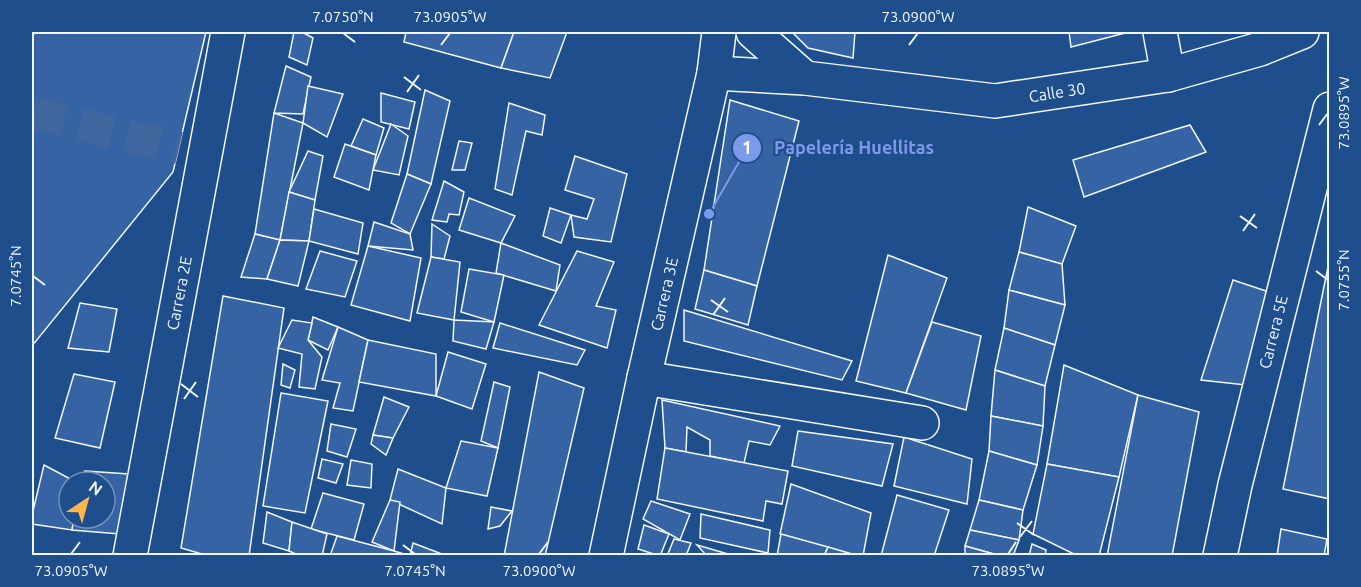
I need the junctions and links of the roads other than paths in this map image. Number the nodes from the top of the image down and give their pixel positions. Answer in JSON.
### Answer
{"nodes":[{"id":1,"x":228,"y":32,"type":"edge"},
{"id":2,"x":719,"y":32,"type":"edge"},
{"id":3,"x":753,"y":32,"type":"edge"},
{"id":4,"x":1160,"y":32,"type":"edge"},
{"id":5,"x":1302,"y":32,"type":"edge"},
{"id":6,"x":714,"y":73,"type":"junction"},
{"id":7,"x":1168,"y":75,"type":"junction"},
{"id":8,"x":805,"y":78,"type":"junction"},
{"id":9,"x":1329,"y":109,"type":"edge"},
{"id":10,"x":644,"y":378,"type":"junction"},
{"id":11,"x":922,"y":423,"type":"dead end"},
{"id":12,"x":130,"y":555,"type":"edge"},
{"id":13,"x":606,"y":555,"type":"edge"},
{"id":14,"x":1220,"y":555,"type":"edge"}],
"edges":[{"from":1,"to":12,"type":"street","name":"Carrera 2E"},
{"from":2,"to":6,"type":"street","name":"Carrera 3E"},
{"from":3,"to":8,"type":"street"},
{"from":4,"to":7,"type":"street"},
{"from":5,"to":7,"type":"street","name":"Calle 30"},
{"from":6,"to":8,"type":"street","name":"Calle 30"},
{"from":6,"to":10,"type":"street","name":"Carrera 3E"},
{"from":7,"to":8,"type":"street","name":"Calle 30"},
{"from":9,"to":14,"type":"street","name":"Carrera 5E"},
{"from":10,"to":11,"type":"street"},
{"from":10,"to":13,"type":"street","name":"Carrera 3E"}]}
